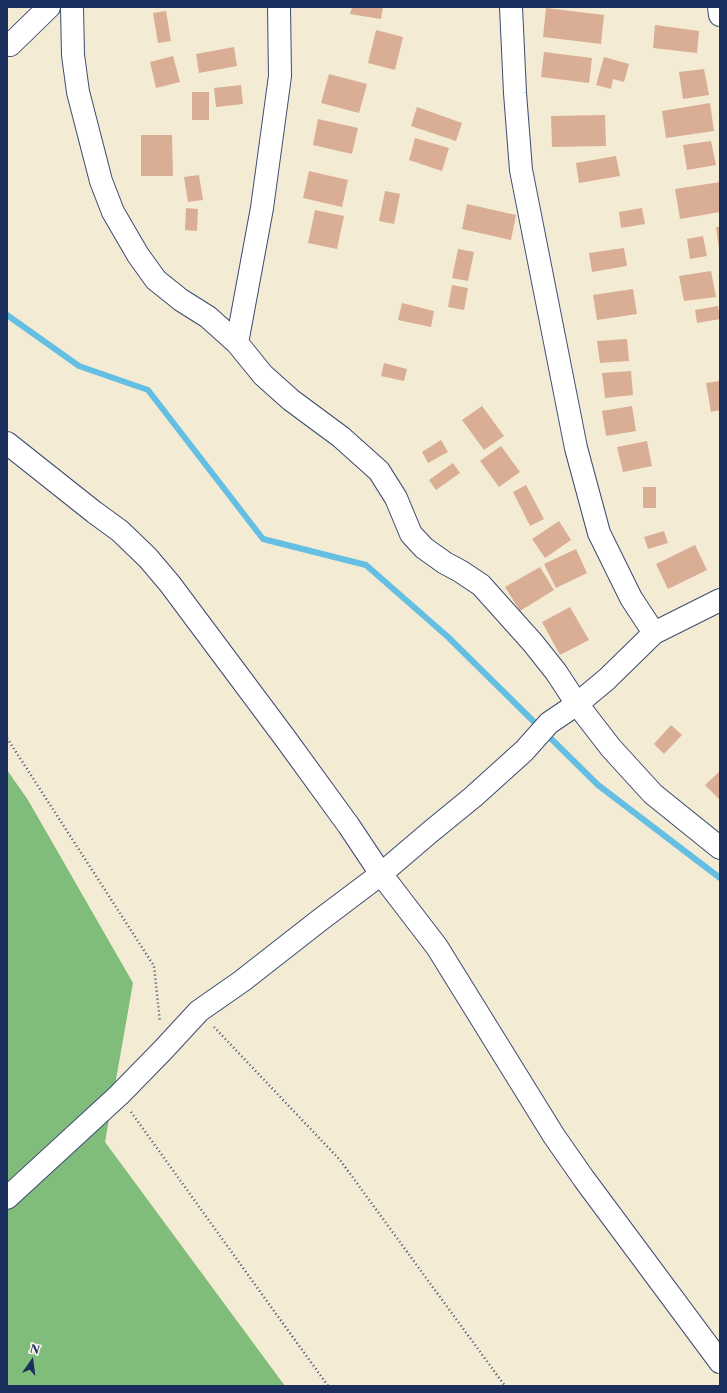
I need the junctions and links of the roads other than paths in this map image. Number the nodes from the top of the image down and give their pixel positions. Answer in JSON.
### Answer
{"nodes":[{"id":1,"x":49,"y":7,"type":"edge"},
{"id":2,"x":72,"y":7,"type":"edge"},
{"id":3,"x":279,"y":7,"type":"edge"},
{"id":4,"x":511,"y":7,"type":"edge"},
{"id":5,"x":719,"y":7,"type":"edge"},
{"id":6,"x":720,"y":15,"type":"edge"},
{"id":7,"x":7,"y":42,"type":"edge"},
{"id":8,"x":237,"y":343,"type":"junction"},
{"id":9,"x":7,"y":443,"type":"edge"},
{"id":10,"x":720,"y":600,"type":"edge"},
{"id":11,"x":654,"y":633,"type":"junction"},
{"id":12,"x":577,"y":704,"type":"junction"},
{"id":13,"x":720,"y":848,"type":"edge"},
{"id":14,"x":381,"y":874,"type":"junction"},
{"id":15,"x":7,"y":1198,"type":"edge"},
{"id":16,"x":720,"y":1362,"type":"edge"}],
"edges":[{"from":1,"to":7,"type":"street"},
{"from":2,"to":8,"type":"street"},
{"from":3,"to":8,"type":"street"},
{"from":4,"to":11,"type":"street"},
{"from":5,"to":6,"type":"street"},
{"from":8,"to":12,"type":"street"},
{"from":9,"to":14,"type":"street"},
{"from":10,"to":11,"type":"street"},
{"from":11,"to":12,"type":"street"},
{"from":12,"to":13,"type":"street"},
{"from":12,"to":14,"type":"street"},
{"from":14,"to":15,"type":"street"},
{"from":14,"to":16,"type":"street"}]}
